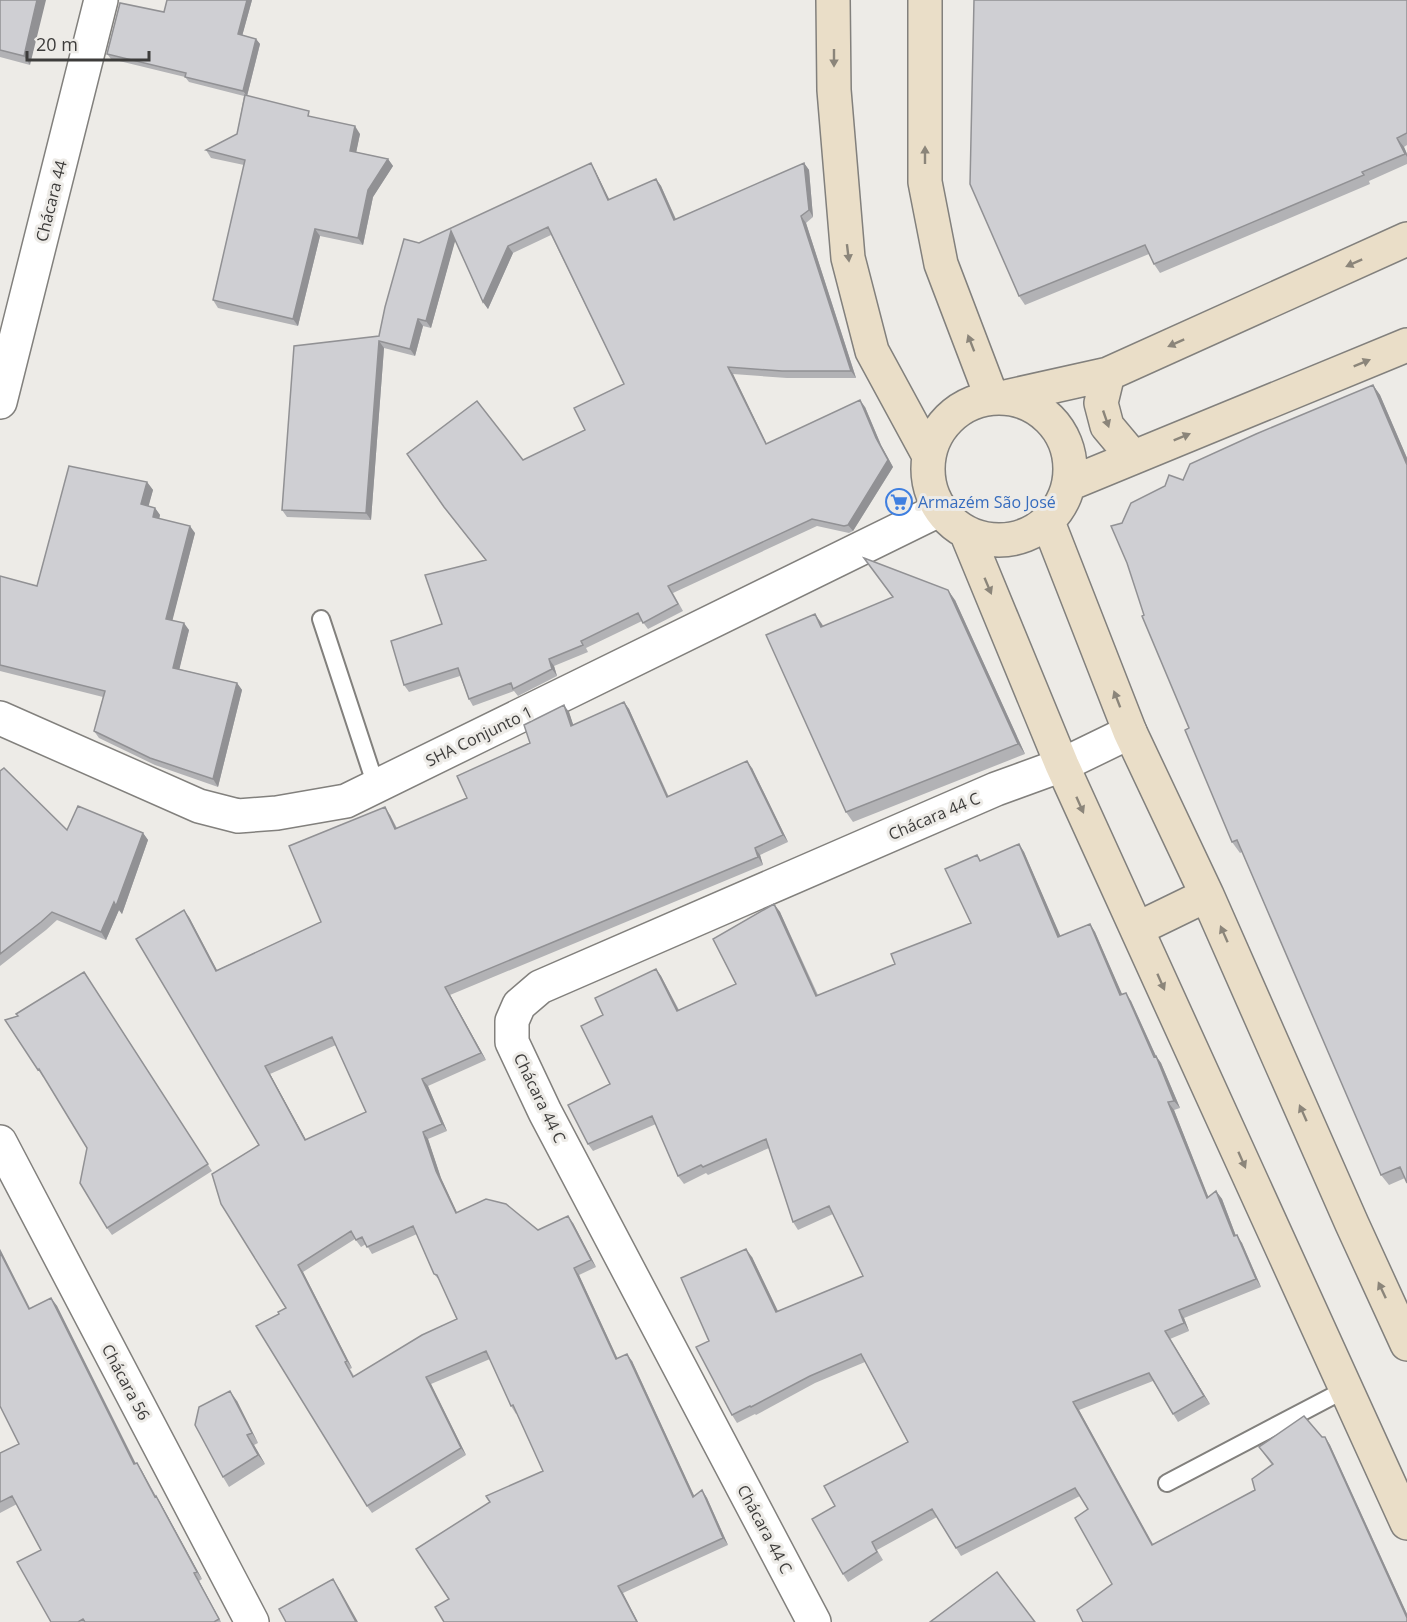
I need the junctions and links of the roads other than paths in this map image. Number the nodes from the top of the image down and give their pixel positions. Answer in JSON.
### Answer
{"nodes":[{"id":1,"x":101,"y":0,"type":"edge"},
{"id":2,"x":833,"y":0,"type":"edge"},
{"id":3,"x":925,"y":0,"type":"edge"},
{"id":4,"x":1407,"y":239,"type":"edge"},
{"id":5,"x":1407,"y":345,"type":"edge"},
{"id":6,"x":1108,"y":374,"type":"junction"},
{"id":7,"x":999,"y":397,"type":"junction"},
{"id":8,"x":0,"y":402,"type":"edge"},
{"id":9,"x":929,"y":456,"type":"junction"},
{"id":10,"x":1133,"y":457,"type":"junction"},
{"id":11,"x":1069,"y":483,"type":"junction"},
{"id":12,"x":941,"y":509,"type":"junction"},
{"id":13,"x":1048,"y":522,"type":"junction"},
{"id":14,"x":966,"y":532,"type":"junction"},
{"id":15,"x":321,"y":619,"type":"dead end"},
{"id":16,"x":0,"y":718,"type":"edge"},
{"id":17,"x":1130,"y":732,"type":"junction"},
{"id":18,"x":1062,"y":765,"type":"junction"},
{"id":19,"x":376,"y":786,"type":"junction"},
{"id":20,"x":1207,"y":895,"type":"junction"},
{"id":21,"x":1137,"y":929,"type":"junction"},
{"id":22,"x":0,"y":1142,"type":"edge"},
{"id":23,"x":1407,"y":1344,"type":"edge"},
{"id":24,"x":1346,"y":1389,"type":"junction"},
{"id":25,"x":1167,"y":1483,"type":"dead end"},
{"id":26,"x":1407,"y":1523,"type":"edge"},
{"id":27,"x":252,"y":1622,"type":"edge"},
{"id":28,"x":814,"y":1622,"type":"edge"}],
"edges":[{"from":1,"to":8,"type":"street","name":"Chácara 44"},
{"from":2,"to":9,"type":"street","one_way":true},
{"from":7,"to":3,"type":"street","one_way":true},
{"from":4,"to":6,"type":"street","one_way":true},
{"from":10,"to":5,"type":"street","one_way":true},
{"from":6,"to":7,"type":"street"},
{"from":6,"to":10,"type":"street","one_way":true},
{"from":7,"to":9,"type":"street"},
{"from":7,"to":11,"type":"street"},
{"from":9,"to":12,"type":"street"},
{"from":10,"to":11,"type":"street"},
{"from":11,"to":13,"type":"street"},
{"from":12,"to":14,"type":"street"},
{"from":12,"to":19,"type":"street","name":"SHA Conjunto 1"},
{"from":13,"to":14,"type":"street"},
{"from":17,"to":13,"type":"street","one_way":true},
{"from":14,"to":18,"type":"street","one_way":true},
{"from":15,"to":19,"type":"lane"},
{"from":16,"to":19,"type":"street","name":"SHA Conjunto 1"},
{"from":17,"to":18,"type":"street","name":"Chácara 44 C"},
{"from":17,"to":20,"type":"street"},
{"from":18,"to":21,"type":"street","one_way":true},
{"from":18,"to":28,"type":"street","name":"Chácara 44 C"},
{"from":20,"to":21,"type":"street"},
{"from":23,"to":20,"type":"street","one_way":true},
{"from":21,"to":24,"type":"street","one_way":true},
{"from":22,"to":27,"type":"street","name":"Chácara 56"},
{"from":24,"to":25,"type":"lane"},
{"from":24,"to":26,"type":"street"}]}
